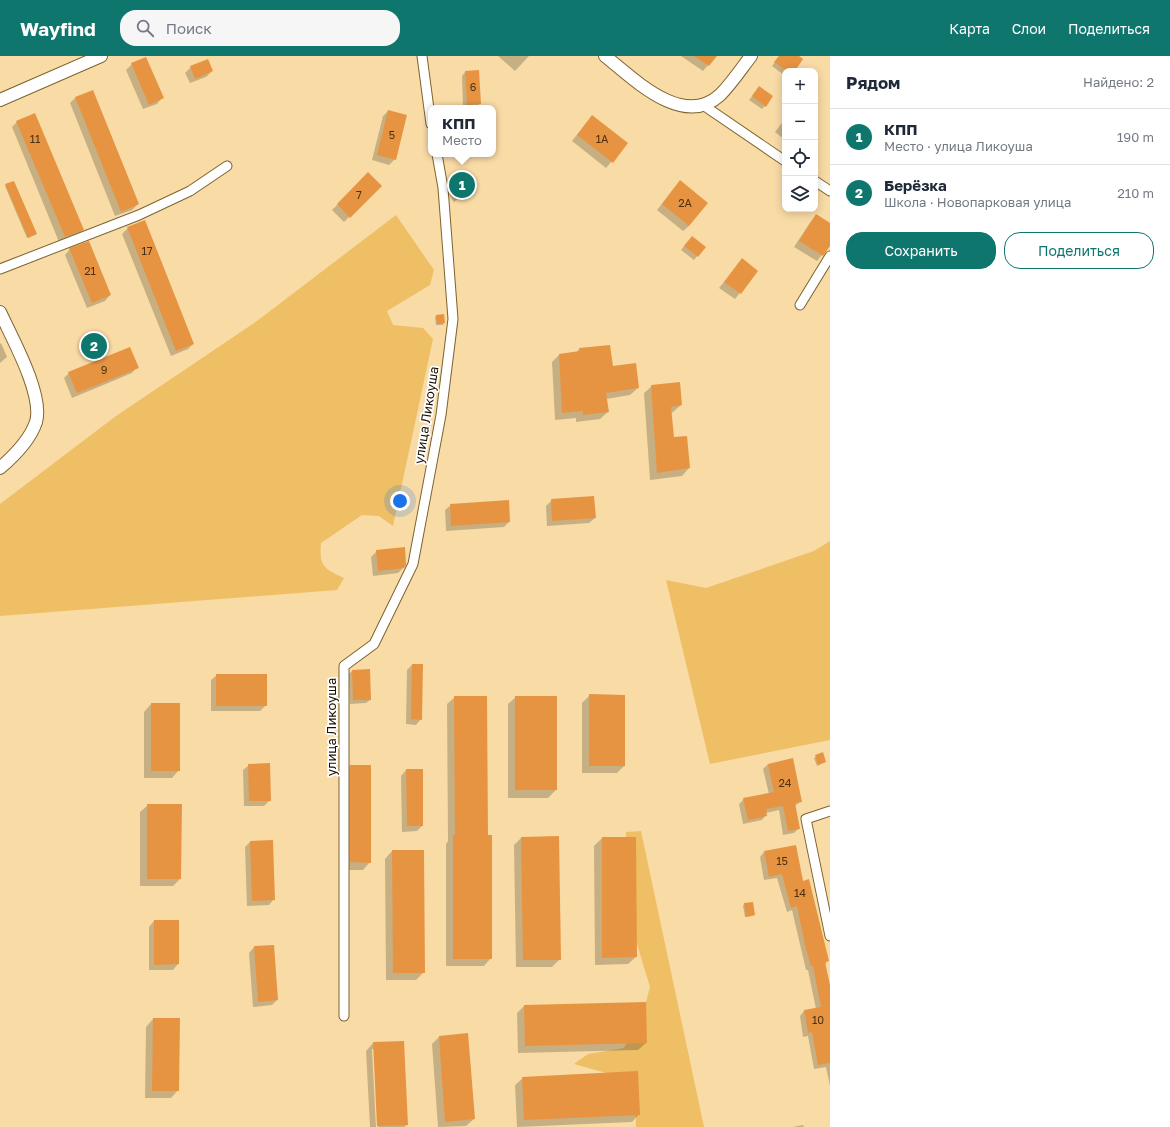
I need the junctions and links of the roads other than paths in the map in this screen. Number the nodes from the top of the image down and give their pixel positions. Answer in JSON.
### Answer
{"nodes":[{"id":1,"x":101,"y":56,"type":"edge"},
{"id":2,"x":422,"y":56,"type":"edge"},
{"id":3,"x":605,"y":56,"type":"edge"},
{"id":4,"x":751,"y":56,"type":"edge"},
{"id":5,"x":0,"y":100,"type":"edge"},
{"id":6,"x":428,"y":105,"type":"edge"},
{"id":7,"x":703,"y":105,"type":"junction"},
{"id":8,"x":438,"y":157,"type":"edge"},
{"id":9,"x":782,"y":159,"type":"edge"},
{"id":10,"x":227,"y":166,"type":"dead end"},
{"id":11,"x":818,"y":183,"type":"edge"},
{"id":12,"x":830,"y":191,"type":"edge"},
{"id":13,"x":830,"y":256,"type":"edge"},
{"id":14,"x":0,"y":269,"type":"edge"},
{"id":15,"x":800,"y":305,"type":"dead end"},
{"id":16,"x":0,"y":312,"type":"edge"},
{"id":17,"x":0,"y":468,"type":"edge"},
{"id":18,"x":830,"y":811,"type":"edge"},
{"id":19,"x":830,"y":936,"type":"edge"},
{"id":20,"x":344,"y":1016,"type":"dead end"}],
"edges":[{"from":1,"to":5,"type":"street"},
{"from":2,"to":6,"type":"street"},
{"from":3,"to":7,"type":"street"},
{"from":4,"to":7,"type":"street"},
{"from":7,"to":9,"type":"street"},
{"from":8,"to":20,"type":"street","name":"улица Ликоуша"},
{"from":10,"to":14,"type":"street"},
{"from":11,"to":12,"type":"street"},
{"from":13,"to":15,"type":"street"},
{"from":16,"to":17,"type":"street"},
{"from":18,"to":19,"type":"street"}]}
